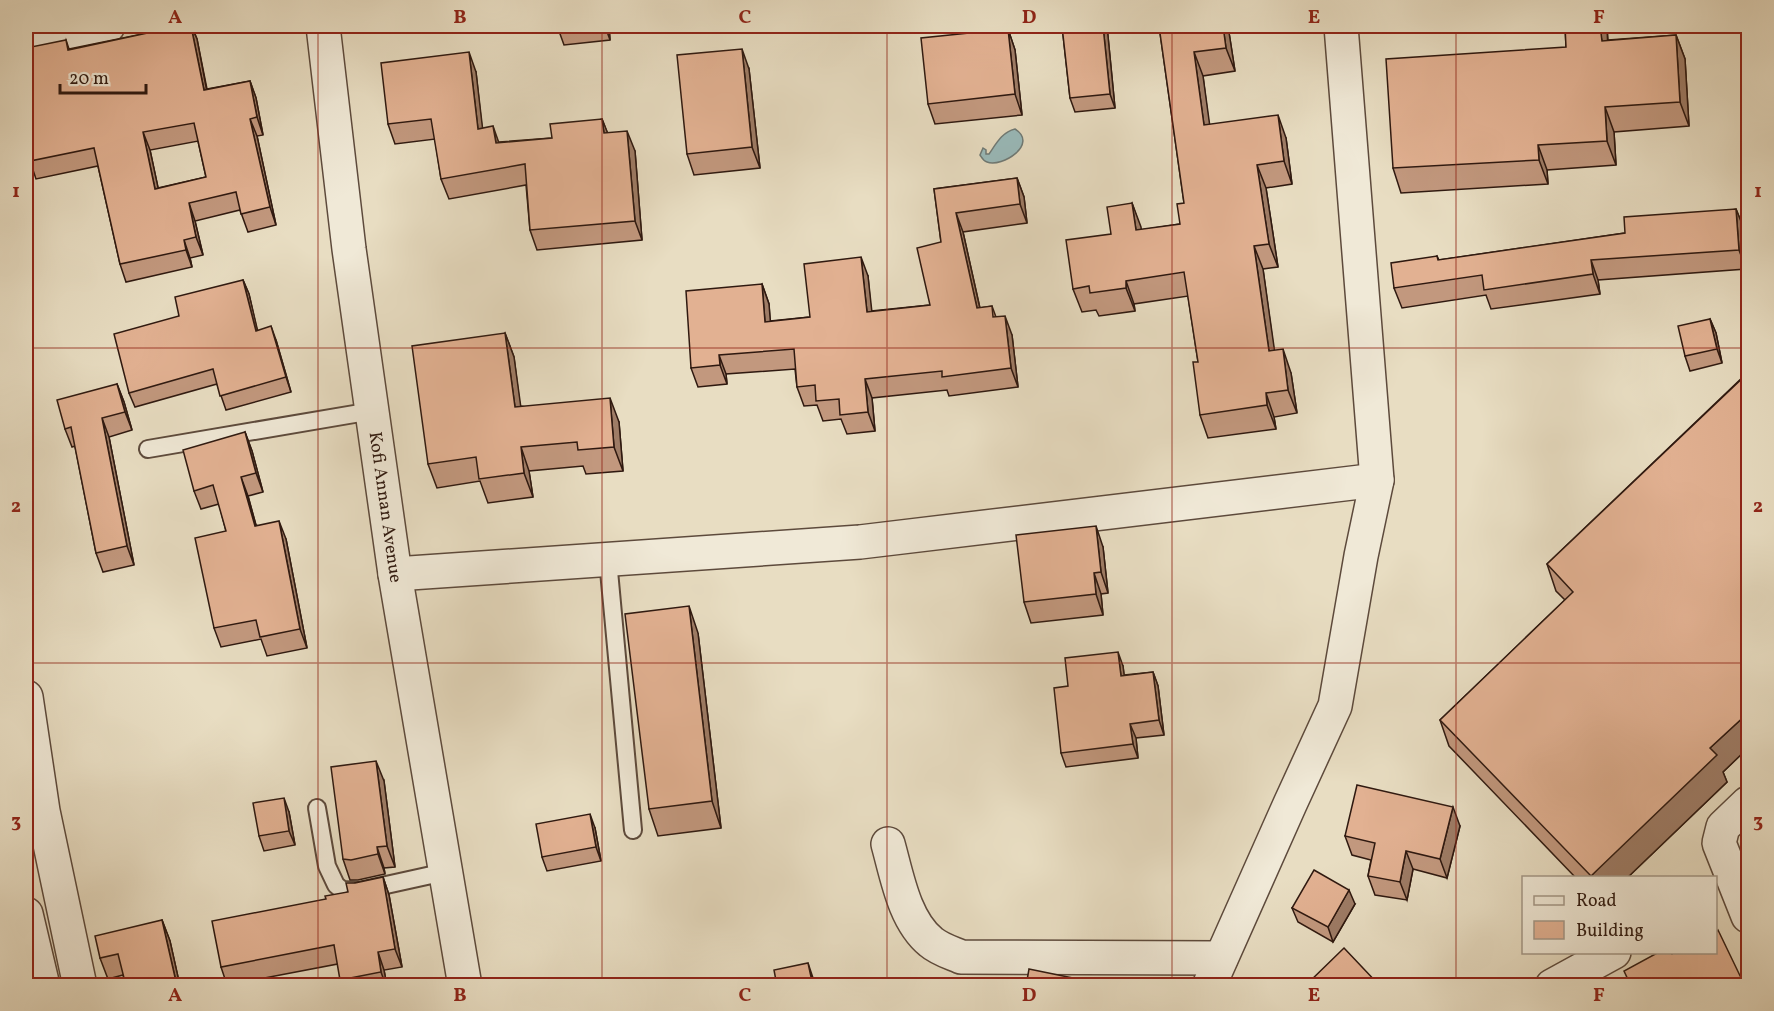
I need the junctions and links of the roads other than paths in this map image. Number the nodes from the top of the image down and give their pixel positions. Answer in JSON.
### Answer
{"nodes":[{"id":1,"x":108,"y":26,"type":"edge"},
{"id":2,"x":323,"y":26,"type":"edge"},
{"id":3,"x":1341,"y":26,"type":"edge"},
{"id":4,"x":26,"y":40,"type":"edge"},
{"id":5,"x":372,"y":411,"type":"junction"},
{"id":6,"x":148,"y":449,"type":"dead end"},
{"id":7,"x":1377,"y":480,"type":"junction"},
{"id":8,"x":608,"y":560,"type":"junction"},
{"id":9,"x":396,"y":574,"type":"junction"},
{"id":10,"x":26,"y":697,"type":"edge"},
{"id":11,"x":1749,"y":803,"type":"edge"},
{"id":12,"x":317,"y":808,"type":"dead end"},
{"id":13,"x":633,"y":830,"type":"dead end"},
{"id":14,"x":888,"y":844,"type":"dead end"},
{"id":15,"x":445,"y":872,"type":"junction"},
{"id":16,"x":1733,"y":901,"type":"edge"},
{"id":17,"x":26,"y":914,"type":"edge"},
{"id":18,"x":1610,"y":954,"type":"edge"},
{"id":19,"x":1215,"y":972,"type":"edge"},
{"id":20,"x":43,"y":986,"type":"edge"},
{"id":21,"x":80,"y":986,"type":"edge"},
{"id":22,"x":465,"y":986,"type":"edge"},
{"id":23,"x":1552,"y":986,"type":"edge"}],
"edges":[{"from":1,"to":4,"type":"street"},
{"from":2,"to":5,"type":"street","name":"Kofi Annan Avenue"},
{"from":3,"to":7,"type":"street"},
{"from":5,"to":6,"type":"lane"},
{"from":5,"to":9,"type":"street","name":"Kofi Annan Avenue"},
{"from":7,"to":8,"type":"street"},
{"from":7,"to":19,"type":"street"},
{"from":8,"to":9,"type":"street"},
{"from":8,"to":13,"type":"lane"},
{"from":9,"to":15,"type":"street","name":"Kofi Annan Avenue"},
{"from":10,"to":21,"type":"street"},
{"from":11,"to":16,"type":"street"},
{"from":12,"to":15,"type":"lane"},
{"from":14,"to":19,"type":"street"},
{"from":15,"to":22,"type":"street","name":"Kofi Annan Avenue"},
{"from":17,"to":20,"type":"street"},
{"from":18,"to":23,"type":"street"}]}
